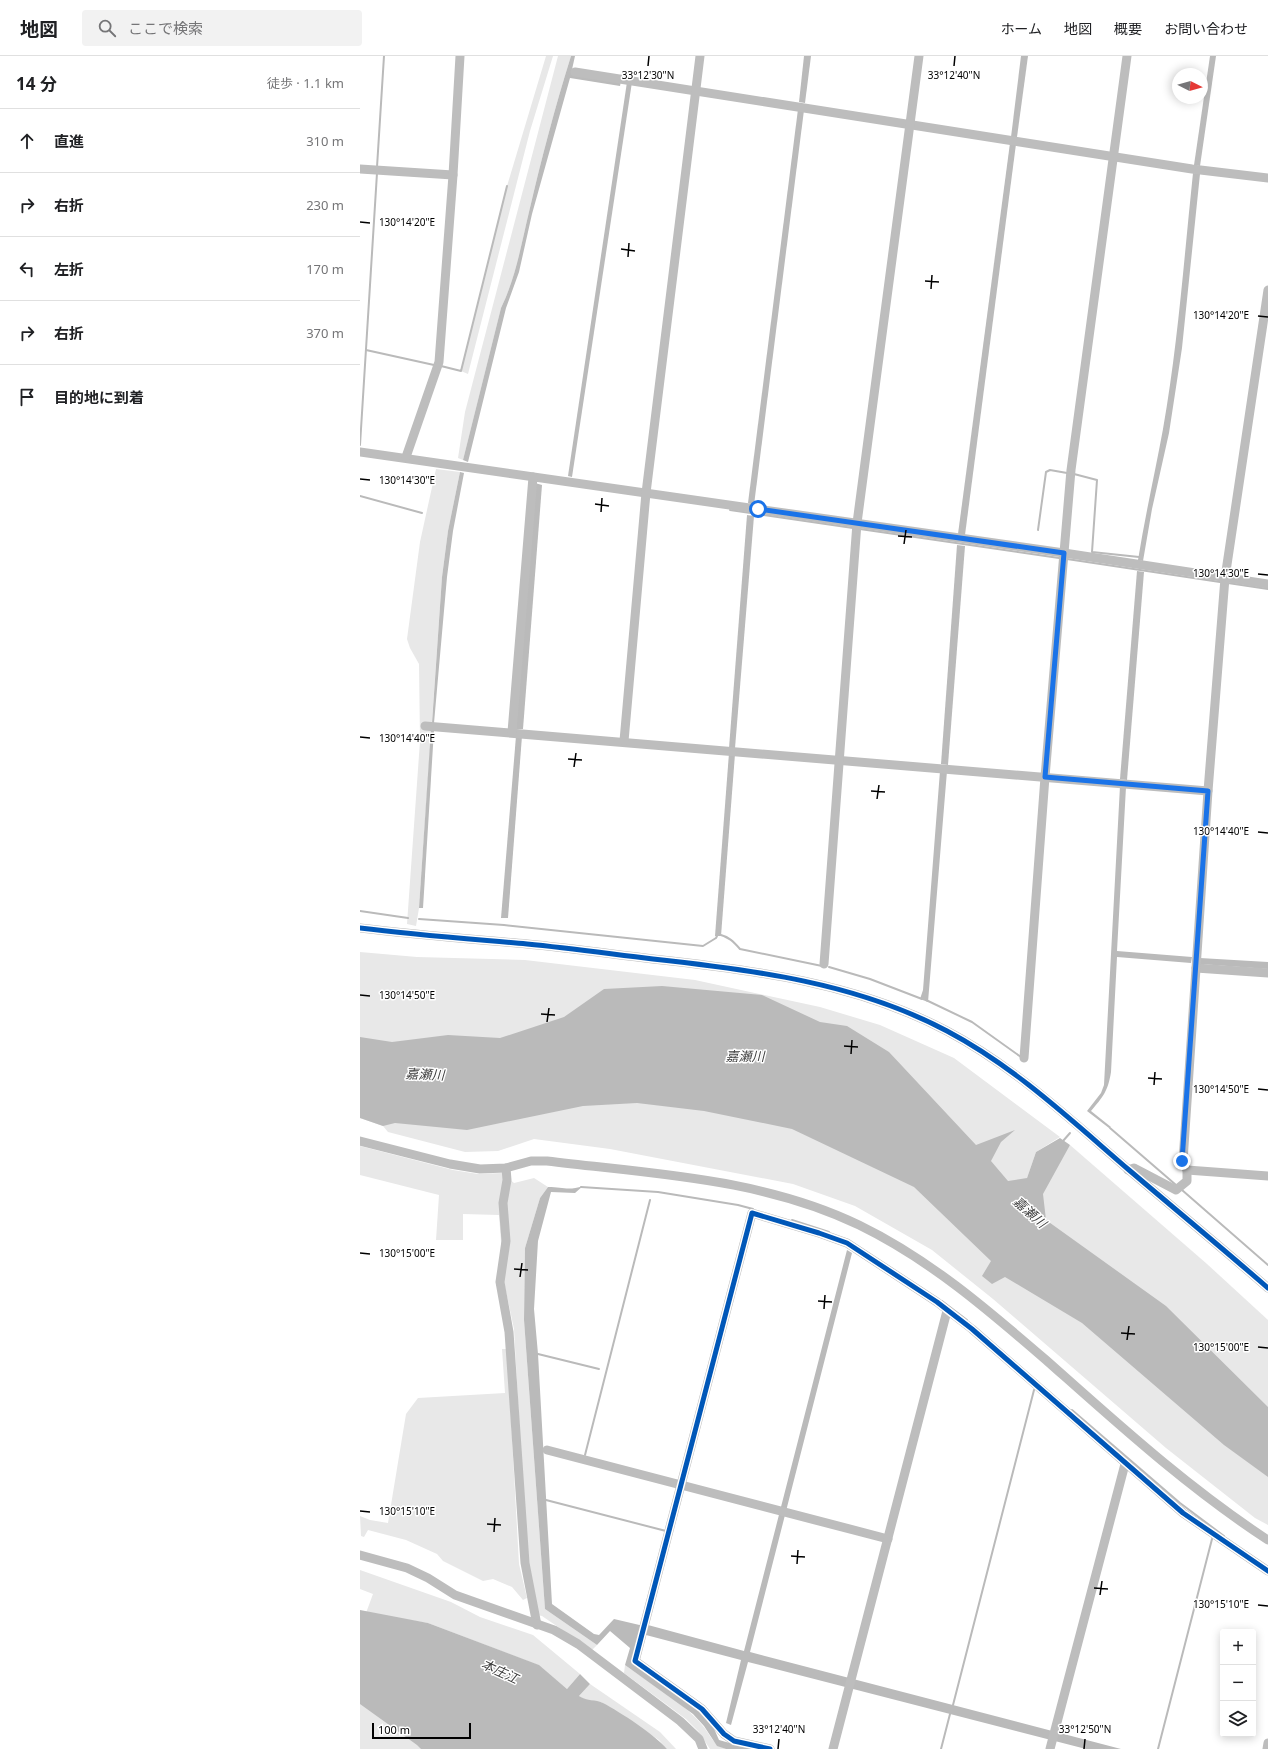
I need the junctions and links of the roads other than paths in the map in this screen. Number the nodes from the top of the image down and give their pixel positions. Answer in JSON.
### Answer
{"nodes":[{"id":1,"x":460,"y":56,"type":"edge"},
{"id":2,"x":700,"y":56,"type":"edge"},
{"id":3,"x":919,"y":56,"type":"edge"},
{"id":4,"x":1127,"y":56,"type":"edge"},
{"id":5,"x":575,"y":72,"type":"dead end"},
{"id":6,"x":695,"y":90,"type":"junction"},
{"id":7,"x":910,"y":124,"type":"junction"},
{"id":8,"x":1113,"y":155,"type":"junction"},
{"id":9,"x":360,"y":169,"type":"edge"},
{"id":10,"x":453,"y":175,"type":"junction"},
{"id":11,"x":1268,"y":178,"type":"edge"},
{"id":12,"x":1268,"y":290,"type":"edge"},
{"id":13,"x":360,"y":452,"type":"edge"},
{"id":14,"x":406,"y":457,"type":"junction"},
{"id":15,"x":533,"y":477,"type":"junction"},
{"id":16,"x":646,"y":493,"type":"junction"},
{"id":17,"x":857,"y":523,"type":"junction"},
{"id":18,"x":1064,"y":553,"type":"junction"},
{"id":19,"x":1225,"y":578,"type":"junction"},
{"id":20,"x":1268,"y":584,"type":"edge"},
{"id":21,"x":425,"y":726,"type":"dead end"},
{"id":22,"x":512,"y":732,"type":"junction"},
{"id":23,"x":624,"y":741,"type":"junction"},
{"id":24,"x":839,"y":759,"type":"junction"},
{"id":25,"x":1045,"y":777,"type":"junction"},
{"id":26,"x":1208,"y":791,"type":"junction"},
{"id":27,"x":360,"y":928,"type":"edge"},
{"id":28,"x":824,"y":964,"type":"dead end"},
{"id":29,"x":1196,"y":968,"type":"junction"},
{"id":30,"x":1268,"y":973,"type":"edge"},
{"id":31,"x":1024,"y":1058,"type":"dead end"},
{"id":32,"x":360,"y":1141,"type":"edge"},
{"id":33,"x":506,"y":1168,"type":"junction"},
{"id":34,"x":1128,"y":1170,"type":"junction"},
{"id":35,"x":1187,"y":1170,"type":"junction"},
{"id":36,"x":1268,"y":1176,"type":"edge"},
{"id":37,"x":1268,"y":1288,"type":"edge"},
{"id":38,"x":947,"y":1310,"type":"junction"},
{"id":39,"x":547,"y":1450,"type":"dead end"},
{"id":40,"x":1125,"y":1464,"type":"junction"},
{"id":41,"x":682,"y":1485,"type":"junction"},
{"id":42,"x":888,"y":1539,"type":"junction"},
{"id":43,"x":1268,"y":1540,"type":"edge"},
{"id":44,"x":360,"y":1555,"type":"edge"},
{"id":45,"x":1268,"y":1571,"type":"edge"},
{"id":46,"x":537,"y":1625,"type":"junction"},
{"id":47,"x":1268,"y":1743,"type":"edge"},
{"id":48,"x":1051,"y":1746,"type":"edge"},
{"id":49,"x":703,"y":1749,"type":"edge"},
{"id":50,"x":770,"y":1749,"type":"edge"},
{"id":51,"x":833,"y":1749,"type":"edge"},
{"id":52,"x":1266,"y":1749,"type":"edge"}],
"edges":[{"from":1,"to":10,"type":"street"},
{"from":2,"to":6,"type":"street"},
{"from":3,"to":7,"type":"street"},
{"from":4,"to":8,"type":"street"},
{"from":5,"to":6,"type":"street"},
{"from":6,"to":7,"type":"street"},
{"from":6,"to":16,"type":"street"},
{"from":7,"to":8,"type":"street"},
{"from":7,"to":17,"type":"street"},
{"from":8,"to":11,"type":"street"},
{"from":8,"to":18,"type":"street"},
{"from":9,"to":10,"type":"street"},
{"from":10,"to":14,"type":"street"},
{"from":12,"to":19,"type":"street"},
{"from":13,"to":14,"type":"street"},
{"from":14,"to":15,"type":"street"},
{"from":15,"to":16,"type":"street"},
{"from":15,"to":22,"type":"street"},
{"from":16,"to":17,"type":"street"},
{"from":16,"to":23,"type":"street"},
{"from":17,"to":18,"type":"street"},
{"from":17,"to":24,"type":"street"},
{"from":18,"to":19,"type":"street"},
{"from":18,"to":25,"type":"street"},
{"from":19,"to":20,"type":"street"},
{"from":19,"to":26,"type":"street"},
{"from":21,"to":22,"type":"street"},
{"from":22,"to":23,"type":"street"},
{"from":23,"to":24,"type":"street"},
{"from":24,"to":25,"type":"street"},
{"from":24,"to":28,"type":"street"},
{"from":25,"to":26,"type":"street"},
{"from":25,"to":31,"type":"street"},
{"from":26,"to":29,"type":"street"},
{"from":27,"to":34,"type":"street"},
{"from":29,"to":30,"type":"street"},
{"from":29,"to":35,"type":"street"},
{"from":32,"to":33,"type":"street"},
{"from":33,"to":43,"type":"street"},
{"from":33,"to":46,"type":"street"},
{"from":34,"to":35,"type":"street"},
{"from":34,"to":37,"type":"street"},
{"from":35,"to":36,"type":"street"},
{"from":38,"to":40,"type":"street"},
{"from":38,"to":41,"type":"street"},
{"from":38,"to":42,"type":"street"},
{"from":39,"to":41,"type":"street"},
{"from":40,"to":45,"type":"street"},
{"from":40,"to":48,"type":"street"},
{"from":41,"to":42,"type":"street"},
{"from":41,"to":50,"type":"street"},
{"from":42,"to":51,"type":"street"},
{"from":44,"to":46,"type":"street"},
{"from":46,"to":49,"type":"street"},
{"from":47,"to":52,"type":"street"}]}
